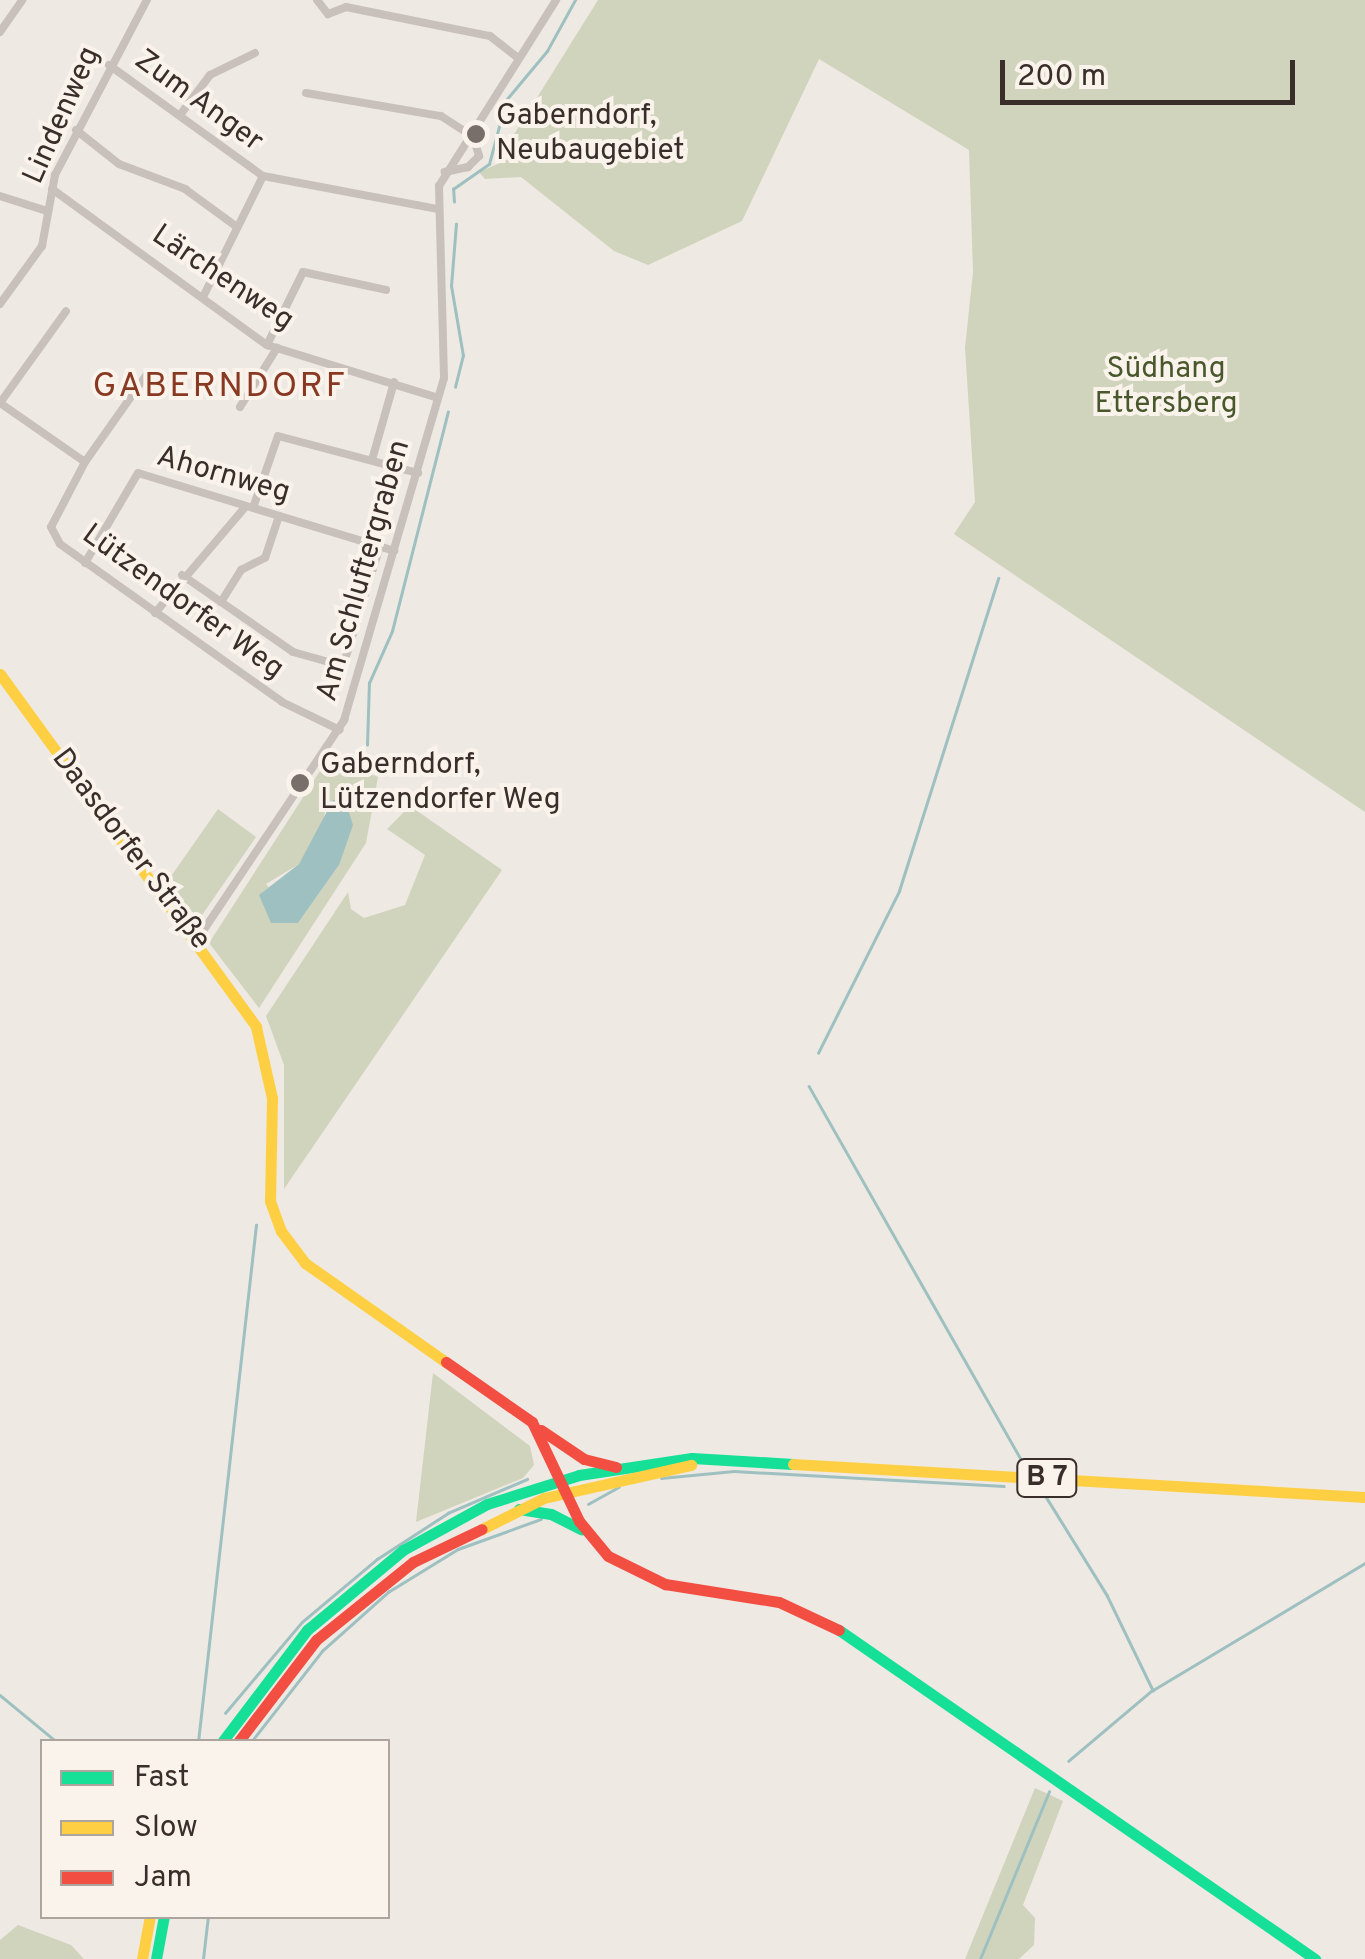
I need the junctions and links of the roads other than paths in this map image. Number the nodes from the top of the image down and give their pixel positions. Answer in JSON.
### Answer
{"nodes":[{"id":1,"x":22,"y":0,"type":"edge"},
{"id":2,"x":148,"y":0,"type":"edge"},
{"id":3,"x":318,"y":0,"type":"edge"},
{"id":4,"x":556,"y":0,"type":"edge"},
{"id":5,"x":0,"y":32,"type":"edge"},
{"id":6,"x":255,"y":53,"type":"dead end"},
{"id":7,"x":518,"y":58,"type":"junction"},
{"id":8,"x":110,"y":66,"type":"junction"},
{"id":9,"x":306,"y":92,"type":"dead end"},
{"id":10,"x":180,"y":115,"type":"junction"},
{"id":11,"x":76,"y":130,"type":"junction"},
{"id":12,"x":470,"y":133,"type":"junction"},
{"id":13,"x":444,"y":173,"type":"junction"},
{"id":14,"x":263,"y":176,"type":"junction"},
{"id":15,"x":52,"y":189,"type":"junction"},
{"id":16,"x":0,"y":196,"type":"edge"},
{"id":17,"x":437,"y":209,"type":"junction"},
{"id":18,"x":47,"y":211,"type":"junction"},
{"id":19,"x":237,"y":228,"type":"junction"},
{"id":20,"x":386,"y":290,"type":"dead end"},
{"id":21,"x":203,"y":297,"type":"junction"},
{"id":22,"x":0,"y":304,"type":"edge"},
{"id":23,"x":66,"y":311,"type":"dead end"},
{"id":24,"x":272,"y":346,"type":"junction"},
{"id":25,"x":147,"y":374,"type":"dead end"},
{"id":26,"x":394,"y":382,"type":"junction"},
{"id":27,"x":438,"y":398,"type":"junction"},
{"id":28,"x":0,"y":403,"type":"edge"},
{"id":29,"x":240,"y":407,"type":"dead end"},
{"id":30,"x":372,"y":460,"type":"junction"},
{"id":31,"x":86,"y":462,"type":"junction"},
{"id":32,"x":418,"y":473,"type":"junction"},
{"id":33,"x":249,"y":507,"type":"junction"},
{"id":34,"x":279,"y":516,"type":"junction"},
{"id":35,"x":380,"y":546,"type":"junction"},
{"id":36,"x":394,"y":551,"type":"junction"},
{"id":37,"x":85,"y":563,"type":"junction"},
{"id":38,"x":182,"y":575,"type":"junction"},
{"id":39,"x":221,"y":602,"type":"junction"},
{"id":40,"x":155,"y":613,"type":"junction"},
{"id":41,"x":0,"y":674,"type":"edge"},
{"id":42,"x":340,"y":730,"type":"junction"},
{"id":43,"x":198,"y":940,"type":"junction"},
{"id":44,"x":538,"y":1428,"type":"junction"},
{"id":45,"x":729,"y":1460,"type":"junction"},
{"id":46,"x":616,"y":1467,"type":"junction"},
{"id":47,"x":563,"y":1485,"type":"junction"},
{"id":48,"x":1365,"y":1497,"type":"edge"},
{"id":49,"x":515,"y":1509,"type":"junction"},
{"id":50,"x":585,"y":1531,"type":"junction"},
{"id":51,"x":224,"y":1739,"type":"edge"},
{"id":52,"x":240,"y":1739,"type":"edge"},
{"id":53,"x":149,"y":1919,"type":"edge"},
{"id":54,"x":163,"y":1919,"type":"edge"},
{"id":55,"x":142,"y":1959,"type":"edge"},
{"id":56,"x":156,"y":1959,"type":"edge"},
{"id":57,"x":1315,"y":1959,"type":"edge"}],
"edges":[{"from":1,"to":5,"type":"street"},
{"from":2,"to":8,"type":"street","name":"Lindenweg"},
{"from":3,"to":7,"type":"street"},
{"from":4,"to":7,"type":"street","name":"Am Schluftergraben"},
{"from":6,"to":10,"type":"street"},
{"from":7,"to":12,"type":"street","name":"Am Schluftergraben"},
{"from":8,"to":10,"type":"street","name":"Zum Anger"},
{"from":8,"to":11,"type":"street","name":"Lindenweg"},
{"from":9,"to":12,"type":"street"},
{"from":10,"to":14,"type":"street","name":"Zum Anger"},
{"from":11,"to":15,"type":"street","name":"Lindenweg"},
{"from":11,"to":19,"type":"street"},
{"from":12,"to":13,"type":"street","name":"Am Schluftergraben"},
{"from":12,"to":13,"type":"street","name":"Am Schluftergraben"},
{"from":13,"to":17,"type":"street","name":"Am Schluftergraben"},
{"from":14,"to":17,"type":"street","name":"Zum Anger"},
{"from":14,"to":19,"type":"street"},
{"from":15,"to":18,"type":"street","name":"Lindenweg"},
{"from":15,"to":21,"type":"street","name":"Lärchenweg"},
{"from":16,"to":18,"type":"street"},
{"from":17,"to":27,"type":"street","name":"Am Schluftergraben"},
{"from":18,"to":22,"type":"street","name":"Lindenweg"},
{"from":19,"to":21,"type":"street"},
{"from":20,"to":24,"type":"street"},
{"from":21,"to":24,"type":"street","name":"Lärchenweg"},
{"from":23,"to":28,"type":"street"},
{"from":24,"to":26,"type":"street","name":"Lärchenweg"},
{"from":24,"to":29,"type":"street"},
{"from":25,"to":31,"type":"street"},
{"from":26,"to":27,"type":"street","name":"Lärchenweg"},
{"from":26,"to":30,"type":"street"},
{"from":27,"to":32,"type":"street","name":"Am Schluftergraben"},
{"from":28,"to":31,"type":"street"},
{"from":30,"to":32,"type":"street"},
{"from":30,"to":33,"type":"street"},
{"from":31,"to":37,"type":"street","name":"Lützendorfer Weg"},
{"from":32,"to":36,"type":"street","name":"Am Schluftergraben"},
{"from":33,"to":34,"type":"street","name":"Ahornweg"},
{"from":33,"to":37,"type":"street","name":"Ahornweg"},
{"from":33,"to":38,"type":"street"},
{"from":34,"to":35,"type":"street","name":"Ahornweg"},
{"from":34,"to":39,"type":"street"},
{"from":35,"to":36,"type":"street","name":"Ahornweg"},
{"from":35,"to":39,"type":"street"},
{"from":36,"to":42,"type":"street","name":"Am Schluftergraben"},
{"from":37,"to":40,"type":"street","name":"Lützendorfer Weg"},
{"from":38,"to":39,"type":"street"},
{"from":38,"to":40,"type":"street"},
{"from":40,"to":42,"type":"street","name":"Lützendorfer Weg"},
{"from":41,"to":43,"type":"street","name":"Daasdorfer Straße"},
{"from":42,"to":43,"type":"street","name":"Am Schluftergraben"},
{"from":43,"to":44,"type":"street","name":"Daasdorfer Straße"},
{"from":44,"to":46,"type":"street"},
{"from":44,"to":47,"type":"street"},
{"from":45,"to":46,"type":"street","number":"B 7"},
{"from":45,"to":47,"type":"street","number":"B 7"},
{"from":45,"to":48,"type":"street","number":"B 7"},
{"from":46,"to":47,"type":"street","number":"B 7"},
{"from":47,"to":49,"type":"street","number":"B 7"},
{"from":47,"to":50,"type":"street"},
{"from":47,"to":51,"type":"street","number":"B 7"},
{"from":49,"to":50,"type":"street"},
{"from":49,"to":52,"type":"street","number":"B 7"},
{"from":50,"to":57,"type":"street"},
{"from":53,"to":55,"type":"street"},
{"from":54,"to":56,"type":"street"}]}
